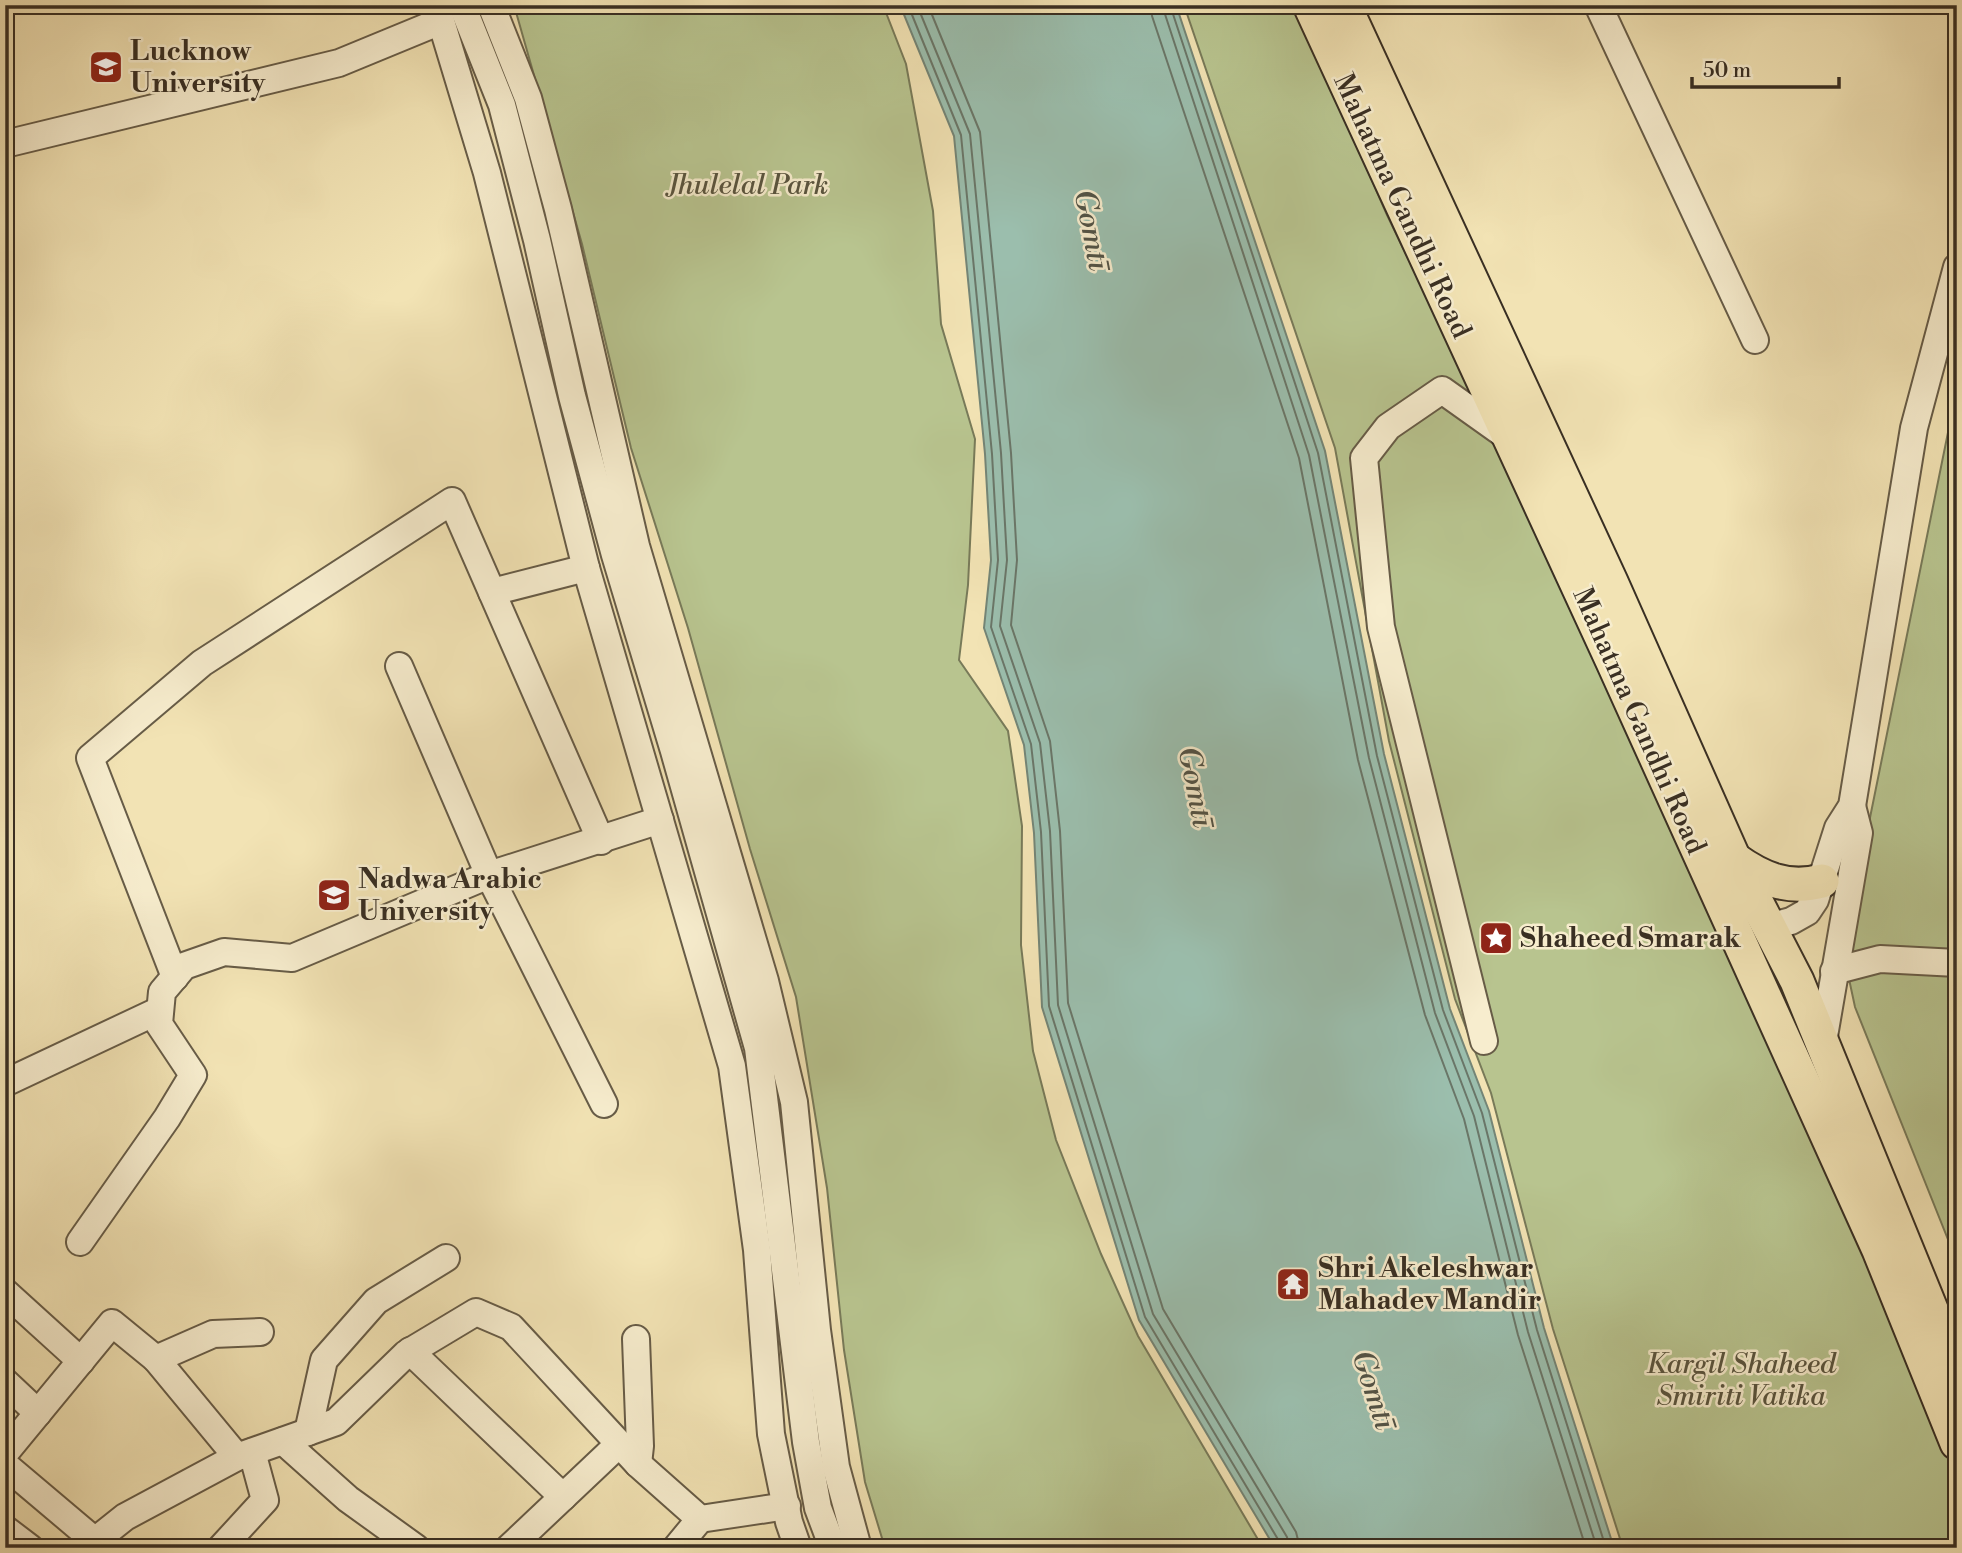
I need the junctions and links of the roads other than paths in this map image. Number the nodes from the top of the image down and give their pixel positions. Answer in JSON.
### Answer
{"nodes":[{"id":1,"x":462,"y":5,"type":"edge"},
{"id":2,"x":491,"y":5,"type":"edge"},
{"id":3,"x":1598,"y":5,"type":"edge"},
{"id":4,"x":1322,"y":6,"type":"edge"},
{"id":5,"x":437,"y":13,"type":"edge"},
{"id":6,"x":5,"y":144,"type":"edge"},
{"id":7,"x":1957,"y":267,"type":"edge"},
{"id":8,"x":1755,"y":340,"type":"dead end"},
{"id":9,"x":1508,"y":437,"type":"junction"},
{"id":10,"x":586,"y":568,"type":"junction"},
{"id":11,"x":492,"y":592,"type":"junction"},
{"id":12,"x":399,"y":666,"type":"dead end"},
{"id":13,"x":1852,"y":806,"type":"junction"},
{"id":14,"x":660,"y":820,"type":"junction"},
{"id":15,"x":601,"y":841,"type":"junction"},
{"id":16,"x":1734,"y":859,"type":"junction"},
{"id":17,"x":489,"y":875,"type":"junction"},
{"id":18,"x":1822,"y":881,"type":"junction"},
{"id":19,"x":1769,"y":927,"type":"junction"},
{"id":20,"x":1957,"y":963,"type":"edge"},
{"id":21,"x":1834,"y":971,"type":"junction"},
{"id":22,"x":175,"y":977,"type":"junction"},
{"id":23,"x":160,"y":1010,"type":"junction"},
{"id":24,"x":1484,"y":1041,"type":"dead end"},
{"id":25,"x":1823,"y":1042,"type":"junction"},
{"id":26,"x":5,"y":1083,"type":"edge"},
{"id":27,"x":604,"y":1104,"type":"dead end"},
{"id":28,"x":80,"y":1242,"type":"dead end"},
{"id":29,"x":446,"y":1258,"type":"dead end"},
{"id":30,"x":5,"y":1292,"type":"edge"},
{"id":31,"x":260,"y":1332,"type":"dead end"},
{"id":32,"x":636,"y":1339,"type":"dead end"},
{"id":33,"x":410,"y":1351,"type":"junction"},
{"id":34,"x":156,"y":1359,"type":"junction"},
{"id":35,"x":81,"y":1361,"type":"junction"},
{"id":36,"x":1957,"y":1373,"type":"edge"},
{"id":37,"x":5,"y":1382,"type":"edge"},
{"id":38,"x":38,"y":1413,"type":"junction"},
{"id":39,"x":296,"y":1436,"type":"junction"},
{"id":40,"x":1957,"y":1443,"type":"edge"},
{"id":41,"x":619,"y":1444,"type":"junction"},
{"id":42,"x":5,"y":1452,"type":"edge"},
{"id":43,"x":245,"y":1455,"type":"junction"},
{"id":44,"x":638,"y":1464,"type":"junction"},
{"id":45,"x":5,"y":1465,"type":"edge"},
{"id":46,"x":564,"y":1497,"type":"junction"},
{"id":47,"x":787,"y":1506,"type":"junction"},
{"id":48,"x":700,"y":1519,"type":"junction"},
{"id":49,"x":5,"y":1529,"type":"edge"},
{"id":50,"x":90,"y":1544,"type":"edge"},
{"id":51,"x":30,"y":1548,"type":"edge"},
{"id":52,"x":221,"y":1548,"type":"edge"},
{"id":53,"x":416,"y":1548,"type":"edge"},
{"id":54,"x":509,"y":1548,"type":"edge"},
{"id":55,"x":676,"y":1548,"type":"edge"},
{"id":56,"x":798,"y":1548,"type":"edge"},
{"id":57,"x":833,"y":1548,"type":"edge"},
{"id":58,"x":858,"y":1548,"type":"edge"}],
"edges":[{"from":1,"to":57,"type":"street"},
{"from":2,"to":58,"type":"street"},
{"from":3,"to":8,"type":"street"},
{"from":4,"to":9,"type":"main road","name":"Mahatma Gandhi Road"},
{"from":4,"to":16,"type":"main road","name":"Mahatma Gandhi Road"},
{"from":5,"to":6,"type":"street"},
{"from":5,"to":10,"type":"street"},
{"from":7,"to":13,"type":"street"},
{"from":9,"to":24,"type":"street"},
{"from":9,"to":40,"type":"main road","name":"Mahatma Gandhi Road"},
{"from":10,"to":11,"type":"street"},
{"from":10,"to":14,"type":"street"},
{"from":11,"to":15,"type":"street"},
{"from":11,"to":22,"type":"street"},
{"from":12,"to":17,"type":"street"},
{"from":13,"to":18,"type":"street"},
{"from":13,"to":21,"type":"street"},
{"from":14,"to":15,"type":"street"},
{"from":14,"to":47,"type":"street"},
{"from":15,"to":17,"type":"street"},
{"from":16,"to":18,"type":"main road"},
{"from":16,"to":19,"type":"main road","name":"Mahatma Gandhi Road"},
{"from":17,"to":22,"type":"street"},
{"from":17,"to":27,"type":"street"},
{"from":18,"to":19,"type":"street"},
{"from":19,"to":25,"type":"main road","name":"Mahatma Gandhi Road"},
{"from":20,"to":21,"type":"street"},
{"from":21,"to":25,"type":"street"},
{"from":22,"to":23,"type":"street"},
{"from":23,"to":26,"type":"street"},
{"from":23,"to":28,"type":"street"},
{"from":25,"to":36,"type":"main road","name":"Mahatma Gandhi Road"},
{"from":29,"to":39,"type":"street"},
{"from":30,"to":35,"type":"street"},
{"from":31,"to":34,"type":"street"},
{"from":32,"to":44,"type":"street"},
{"from":33,"to":39,"type":"street"},
{"from":33,"to":41,"type":"street"},
{"from":33,"to":46,"type":"street"},
{"from":34,"to":35,"type":"street"},
{"from":34,"to":43,"type":"street"},
{"from":35,"to":38,"type":"street"},
{"from":37,"to":38,"type":"street"},
{"from":38,"to":42,"type":"street"},
{"from":39,"to":43,"type":"street"},
{"from":39,"to":53,"type":"street"},
{"from":41,"to":44,"type":"street"},
{"from":41,"to":46,"type":"street"},
{"from":43,"to":50,"type":"street"},
{"from":43,"to":52,"type":"street"},
{"from":44,"to":48,"type":"street"},
{"from":45,"to":50,"type":"street"},
{"from":46,"to":54,"type":"street"},
{"from":47,"to":48,"type":"street"},
{"from":47,"to":56,"type":"street"},
{"from":48,"to":55,"type":"street"},
{"from":49,"to":51,"type":"street"}]}
